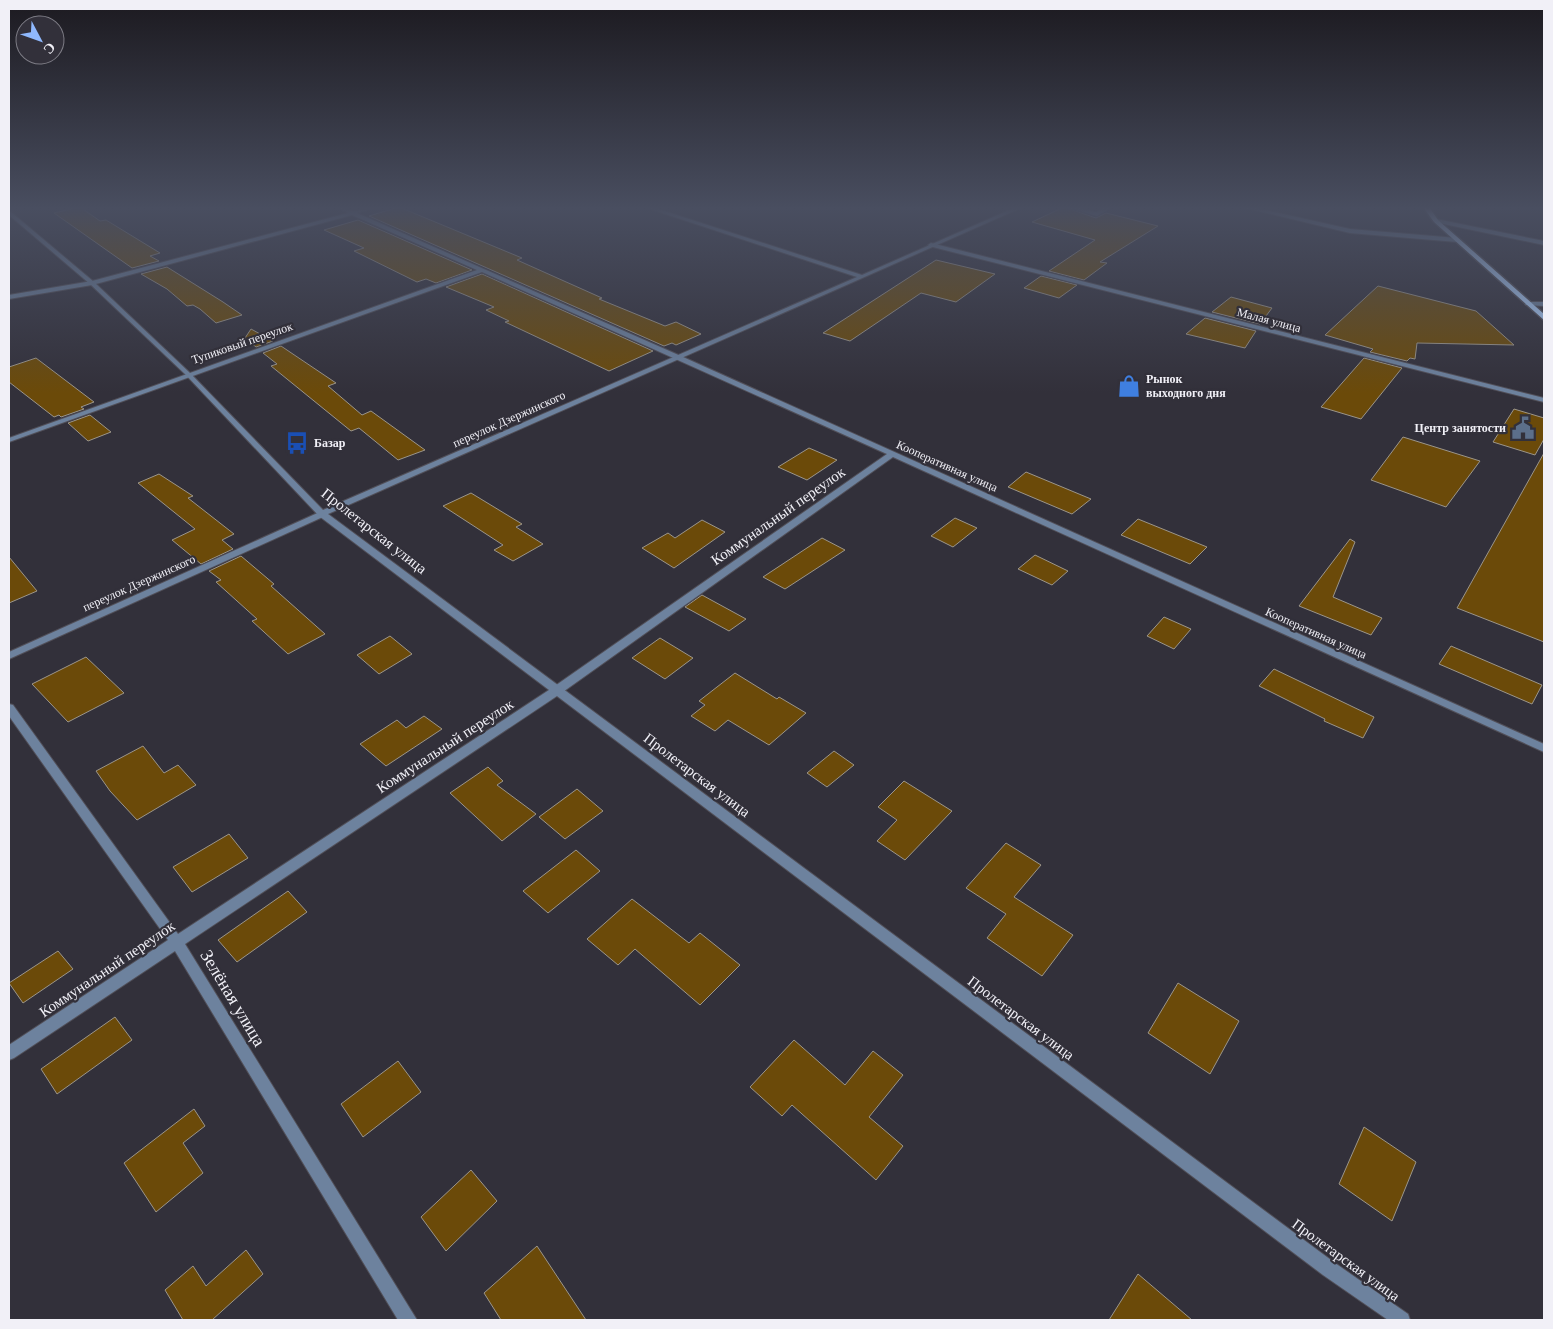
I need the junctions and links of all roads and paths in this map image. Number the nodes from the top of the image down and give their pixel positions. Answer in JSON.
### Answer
{"nodes":[{"id":1,"x":75,"y":269,"type":"edge"},
{"id":2,"x":144,"y":269,"type":"edge"},
{"id":3,"x":838,"y":269,"type":"edge"},
{"id":4,"x":881,"y":269,"type":"edge"},
{"id":5,"x":1023,"y":269,"type":"edge"},
{"id":6,"x":1489,"y":269,"type":"edge"},
{"id":7,"x":483,"y":270,"type":"joint"},
{"id":8,"x":863,"y":277,"type":"junction"},
{"id":9,"x":92,"y":283,"type":"junction"},
{"id":10,"x":9,"y":298,"type":"edge"},
{"id":11,"x":1528,"y":304,"type":"junction"},
{"id":12,"x":1544,"y":304,"type":"edge"},
{"id":13,"x":1544,"y":318,"type":"edge"},
{"id":14,"x":681,"y":358,"type":"junction"},
{"id":15,"x":188,"y":374,"type":"junction"},
{"id":16,"x":1544,"y":400,"type":"edge"},
{"id":17,"x":9,"y":440,"type":"edge"},
{"id":18,"x":892,"y":454,"type":"junction"},
{"id":19,"x":322,"y":514,"type":"junction"},
{"id":20,"x":9,"y":656,"type":"edge"},
{"id":21,"x":556,"y":691,"type":"junction"},
{"id":22,"x":9,"y":708,"type":"edge"},
{"id":23,"x":1544,"y":748,"type":"edge"},
{"id":24,"x":176,"y":941,"type":"junction"},
{"id":25,"x":9,"y":1053,"type":"edge"},
{"id":26,"x":408,"y":1320,"type":"edge"},
{"id":27,"x":1402,"y":1320,"type":"edge"}],
"edges":[{"from":1,"to":9,"type":"street","name":"Пролетарская улица"},
{"from":2,"to":9,"type":"street"},
{"from":3,"to":8,"type":"street"},
{"from":4,"to":8,"type":"street","name":"переулок Дзержинского"},
{"from":5,"to":16,"type":"street","name":"Малая улица"},
{"from":6,"to":11,"type":"main road"},
{"from":7,"to":14,"type":"street","name":"Кооперативная улица"},
{"from":7,"to":15,"type":"street","name":"Тупиковый переулок"},
{"from":8,"to":14,"type":"street","name":"переулок Дзержинского"},
{"from":9,"to":10,"type":"street"},
{"from":9,"to":15,"type":"street","name":"Пролетарская улица"},
{"from":11,"to":12,"type":"street"},
{"from":11,"to":13,"type":"main road"},
{"from":14,"to":18,"type":"street","name":"Кооперативная улица"},
{"from":14,"to":19,"type":"street","name":"переулок Дзержинского"},
{"from":15,"to":17,"type":"street","name":"Тупиковый переулок"},
{"from":15,"to":19,"type":"street","name":"Пролетарская улица"},
{"from":18,"to":21,"type":"street","name":"Коммунальный переулок"},
{"from":18,"to":23,"type":"street","name":"Кооперативная улица"},
{"from":19,"to":20,"type":"street","name":"переулок Дзержинского"},
{"from":19,"to":21,"type":"street","name":"Пролетарская улица"},
{"from":21,"to":24,"type":"street","name":"Коммунальный переулок"},
{"from":21,"to":27,"type":"street","name":"Пролетарская улица"},
{"from":22,"to":24,"type":"street","name":"Зелёная улица"},
{"from":24,"to":25,"type":"street","name":"Коммунальный переулок"},
{"from":24,"to":26,"type":"street","name":"Зелёная улица"}]}
